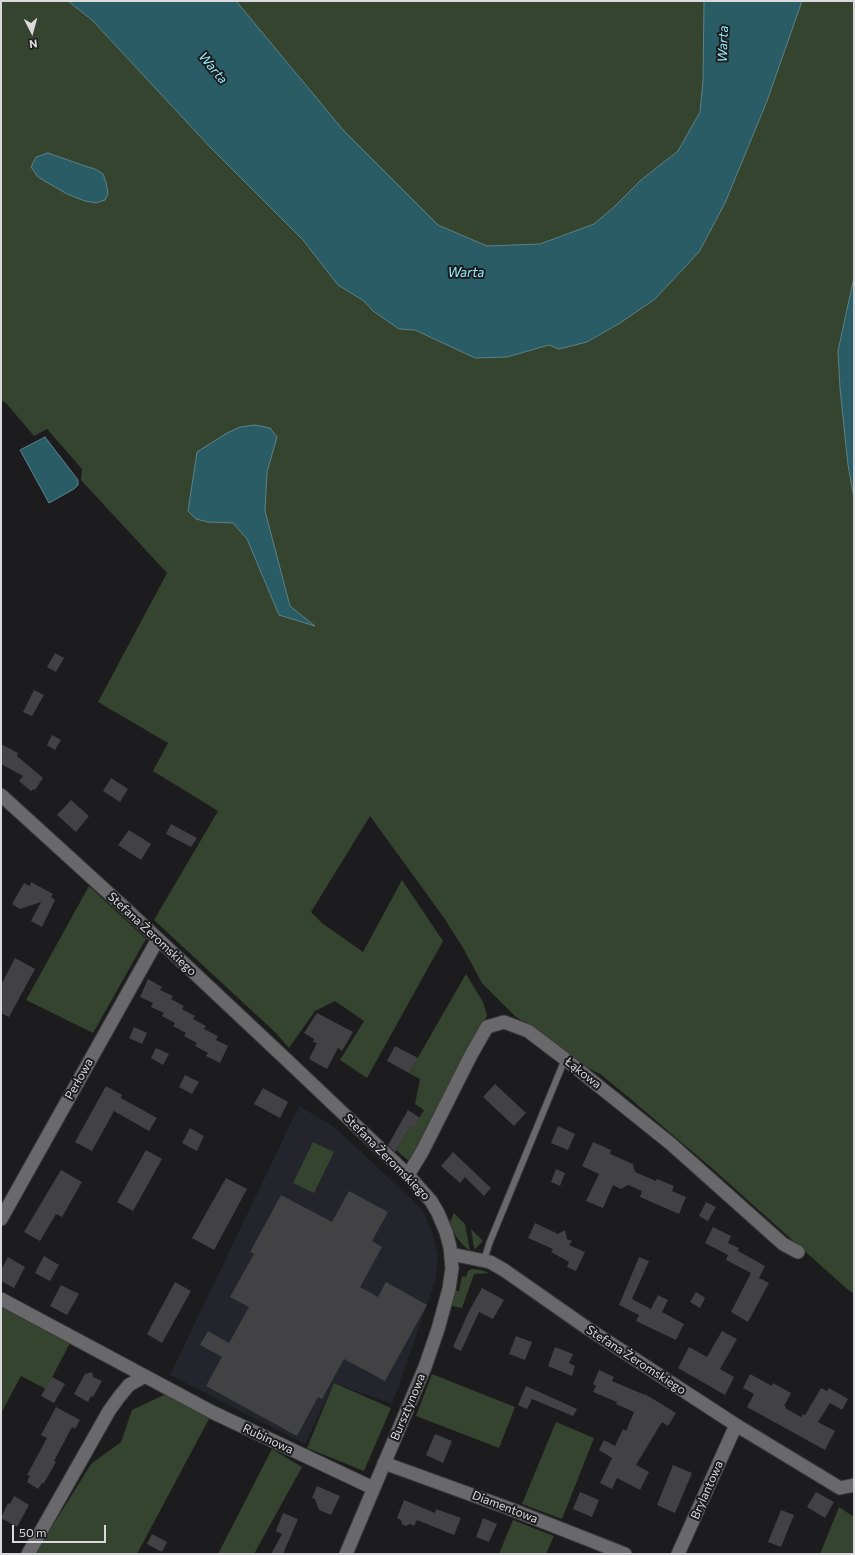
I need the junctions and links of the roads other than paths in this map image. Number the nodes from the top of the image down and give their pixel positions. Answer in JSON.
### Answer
{"nodes":[{"id":1,"x":5,"y":798,"type":"edge"},
{"id":2,"x":158,"y":939,"type":"junction"},
{"id":3,"x":565,"y":1059,"type":"junction"},
{"id":4,"x":408,"y":1175,"type":"junction"},
{"id":5,"x":1,"y":1219,"type":"edge"},
{"id":6,"x":798,"y":1252,"type":"dead end"},
{"id":7,"x":451,"y":1254,"type":"junction"},
{"id":8,"x":484,"y":1261,"type":"junction"},
{"id":9,"x":1,"y":1300,"type":"edge"},
{"id":10,"x":145,"y":1376,"type":"junction"},
{"id":11,"x":736,"y":1426,"type":"junction"},
{"id":12,"x":384,"y":1463,"type":"junction"},
{"id":13,"x":854,"y":1486,"type":"edge"},
{"id":14,"x":373,"y":1488,"type":"junction"},
{"id":15,"x":28,"y":1554,"type":"edge"},
{"id":16,"x":346,"y":1554,"type":"edge"},
{"id":17,"x":625,"y":1554,"type":"edge"},
{"id":18,"x":678,"y":1554,"type":"edge"}],
"edges":[{"from":1,"to":2,"type":"street","name":"Stefana Żeromskiego"},
{"from":2,"to":4,"type":"street","name":"Stefana Żeromskiego"},
{"from":2,"to":5,"type":"street","name":"Perłowa"},
{"from":3,"to":4,"type":"street","name":"Łąkowa"},
{"from":3,"to":6,"type":"street","name":"Łąkowa"},
{"from":3,"to":8,"type":"lane"},
{"from":4,"to":7,"type":"street","name":"Stefana Żeromskiego"},
{"from":7,"to":8,"type":"street","name":"Stefana Żeromskiego"},
{"from":7,"to":12,"type":"street","name":"Bursztynowa"},
{"from":8,"to":11,"type":"street","name":"Stefana Żeromskiego"},
{"from":9,"to":10,"type":"street","name":"Rubinowa"},
{"from":10,"to":14,"type":"street","name":"Rubinowa"},
{"from":10,"to":15,"type":"street"},
{"from":11,"to":13,"type":"street","name":"Stefana Żeromskiego"},
{"from":11,"to":18,"type":"street","name":"Brylantowa"},
{"from":12,"to":14,"type":"street","name":"Bursztynowa"},
{"from":12,"to":17,"type":"street","name":"Diamentowa"},
{"from":14,"to":16,"type":"street","name":"Bursztynowa"}]}
